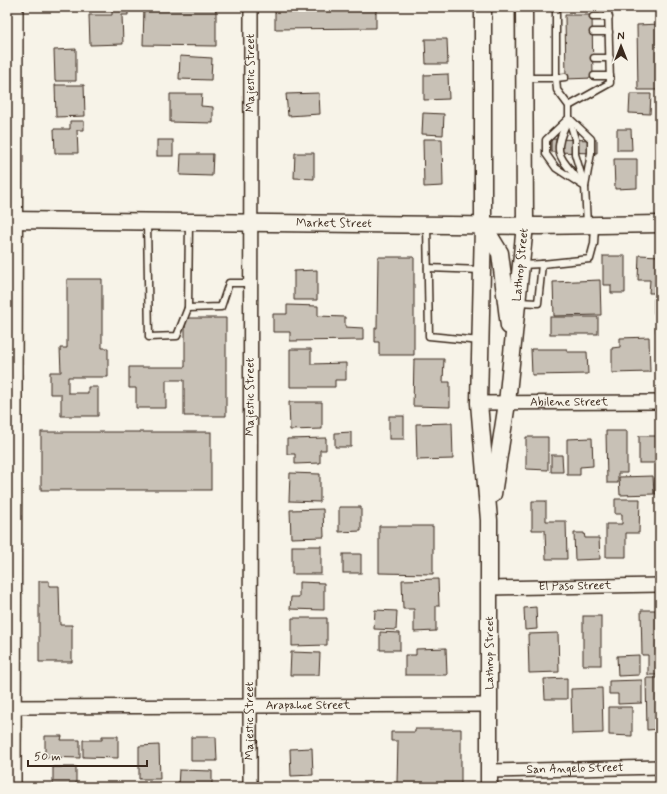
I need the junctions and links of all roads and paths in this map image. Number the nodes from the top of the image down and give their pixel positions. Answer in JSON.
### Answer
{"nodes":[{"id":1,"x":16,"y":7,"type":"edge"},
{"id":2,"x":251,"y":7,"type":"edge"},
{"id":3,"x":483,"y":7,"type":"edge"},
{"id":4,"x":524,"y":7,"type":"edge"},
{"id":5,"x":556,"y":7,"type":"edge"},
{"id":6,"x":608,"y":7,"type":"edge"},
{"id":7,"x":593,"y":17,"type":"dead end"},
{"id":8,"x":608,"y":17,"type":"junction"},
{"id":9,"x":556,"y":18,"type":"junction"},
{"id":10,"x":563,"y":18,"type":"dead end"},
{"id":11,"x":593,"y":32,"type":"dead end"},
{"id":12,"x":609,"y":32,"type":"junction"},
{"id":13,"x":556,"y":33,"type":"junction"},
{"id":14,"x":564,"y":33,"type":"dead end"},
{"id":15,"x":594,"y":58,"type":"dead end"},
{"id":16,"x":610,"y":58,"type":"junction"},
{"id":17,"x":557,"y":59,"type":"junction"},
{"id":18,"x":564,"y":59,"type":"dead end"},
{"id":19,"x":594,"y":76,"type":"dead end"},
{"id":20,"x":610,"y":76,"type":"junction"},
{"id":21,"x":565,"y":77,"type":"dead end"},
{"id":22,"x":524,"y":78,"type":"junction"},
{"id":23,"x":556,"y":78,"type":"junction"},
{"id":24,"x":569,"y":106,"type":"junction"},
{"id":25,"x":569,"y":118,"type":"junction"},
{"id":26,"x":585,"y":187,"type":"junction"},
{"id":27,"x":12,"y":220,"type":"edge"},
{"id":28,"x":147,"y":221,"type":"junction"},
{"id":29,"x":189,"y":222,"type":"junction"},
{"id":30,"x":251,"y":222,"type":"junction"},
{"id":31,"x":427,"y":224,"type":"junction"},
{"id":32,"x":660,"y":224,"type":"edge"},
{"id":33,"x":483,"y":225,"type":"junction"},
{"id":34,"x":591,"y":225,"type":"junction"},
{"id":35,"x":525,"y":226,"type":"junction"},
{"id":36,"x":542,"y":264,"type":"junction"},
{"id":37,"x":522,"y":265,"type":"junction"},
{"id":38,"x":428,"y":268,"type":"junction"},
{"id":39,"x":482,"y":270,"type":"junction"},
{"id":40,"x":251,"y":283,"type":"junction"},
{"id":41,"x":518,"y":302,"type":"junction"},
{"id":42,"x":188,"y":308,"type":"junction"},
{"id":43,"x":480,"y":341,"type":"junction"},
{"id":44,"x":513,"y":350,"type":"junction"},
{"id":45,"x":660,"y":402,"type":"edge"},
{"id":46,"x":478,"y":403,"type":"junction"},
{"id":47,"x":507,"y":403,"type":"junction"},
{"id":48,"x":489,"y":520,"type":"junction"},
{"id":49,"x":660,"y":585,"type":"edge"},
{"id":50,"x":489,"y":588,"type":"junction"},
{"id":51,"x":490,"y":705,"type":"junction"},
{"id":52,"x":250,"y":706,"type":"junction"},
{"id":53,"x":11,"y":708,"type":"edge"},
{"id":54,"x":660,"y":767,"type":"edge"},
{"id":55,"x":489,"y":771,"type":"junction"},
{"id":56,"x":14,"y":787,"type":"edge"},
{"id":57,"x":250,"y":787,"type":"edge"},
{"id":58,"x":489,"y":787,"type":"edge"}],
"edges":[{"from":1,"to":27,"type":"street"},
{"from":2,"to":30,"type":"street","name":"Majestic Street"},
{"from":3,"to":33,"type":"street","name":"Lathrop Street"},
{"from":4,"to":22,"type":"street","name":"Lathrop Street"},
{"from":5,"to":9,"type":"lane"},
{"from":6,"to":8,"type":"lane"},
{"from":7,"to":8,"type":"lane"},
{"from":8,"to":12,"type":"lane"},
{"from":9,"to":10,"type":"lane"},
{"from":9,"to":13,"type":"lane"},
{"from":11,"to":12,"type":"lane"},
{"from":12,"to":16,"type":"lane"},
{"from":13,"to":14,"type":"lane"},
{"from":13,"to":17,"type":"lane"},
{"from":15,"to":16,"type":"lane"},
{"from":16,"to":20,"type":"lane"},
{"from":17,"to":18,"type":"lane"},
{"from":17,"to":23,"type":"lane"},
{"from":19,"to":20,"type":"lane"},
{"from":20,"to":24,"type":"lane"},
{"from":21,"to":23,"type":"lane"},
{"from":22,"to":23,"type":"lane"},
{"from":22,"to":35,"type":"street","name":"Lathrop Street"},
{"from":23,"to":24,"type":"lane"},
{"from":24,"to":25,"type":"lane"},
{"from":25,"to":26,"type":"lane"},
{"from":25,"to":26,"type":"lane"},
{"from":25,"to":26,"type":"lane"},
{"from":25,"to":26,"type":"lane"},
{"from":26,"to":34,"type":"lane"},
{"from":27,"to":28,"type":"street","name":"Market Street"},
{"from":27,"to":53,"type":"street"},
{"from":28,"to":29,"type":"street","name":"Market Street"},
{"from":28,"to":42,"type":"lane"},
{"from":29,"to":30,"type":"street","name":"Market Street"},
{"from":29,"to":42,"type":"lane"},
{"from":30,"to":31,"type":"street","name":"Market Street"},
{"from":30,"to":40,"type":"street","name":"Majestic Street"},
{"from":31,"to":33,"type":"street","name":"Market Street"},
{"from":31,"to":38,"type":"lane"},
{"from":32,"to":34,"type":"street","name":"Market Street"},
{"from":33,"to":35,"type":"street","name":"Market Street"},
{"from":33,"to":39,"type":"street","name":"Lathrop Street"},
{"from":33,"to":44,"type":"street"},
{"from":34,"to":35,"type":"street","name":"Market Street"},
{"from":34,"to":36,"type":"lane"},
{"from":35,"to":37,"type":"street","name":"Lathrop Street"},
{"from":36,"to":37,"type":"lane"},
{"from":36,"to":41,"type":"lane"},
{"from":37,"to":41,"type":"street","name":"Lathrop Street"},
{"from":38,"to":39,"type":"lane"},
{"from":38,"to":43,"type":"lane"},
{"from":39,"to":43,"type":"street","name":"Lathrop Street"},
{"from":40,"to":42,"type":"lane"},
{"from":40,"to":52,"type":"street","name":"Majestic Street"},
{"from":41,"to":44,"type":"street","name":"Lathrop Street"},
{"from":43,"to":46,"type":"street","name":"Lathrop Street"},
{"from":44,"to":47,"type":"street","name":"Lathrop Street"},
{"from":45,"to":47,"type":"street","name":"Abilene Street"},
{"from":46,"to":47,"type":"street","name":"Abilene Street"},
{"from":46,"to":48,"type":"street","name":"Lathrop Street"},
{"from":47,"to":48,"type":"street","name":"Lathrop Street"},
{"from":48,"to":50,"type":"street","name":"Lathrop Street"},
{"from":49,"to":50,"type":"street","name":"El Paso Street"},
{"from":50,"to":51,"type":"street","name":"Lathrop Street"},
{"from":51,"to":52,"type":"street","name":"Arapahoe Street"},
{"from":51,"to":55,"type":"street","name":"Lathrop Street"},
{"from":52,"to":53,"type":"street","name":"Arapahoe Street"},
{"from":52,"to":57,"type":"street","name":"Majestic Street"},
{"from":53,"to":56,"type":"street"},
{"from":54,"to":55,"type":"street","name":"San Angelo Street"},
{"from":55,"to":58,"type":"street","name":"Lathrop Street"}]}
